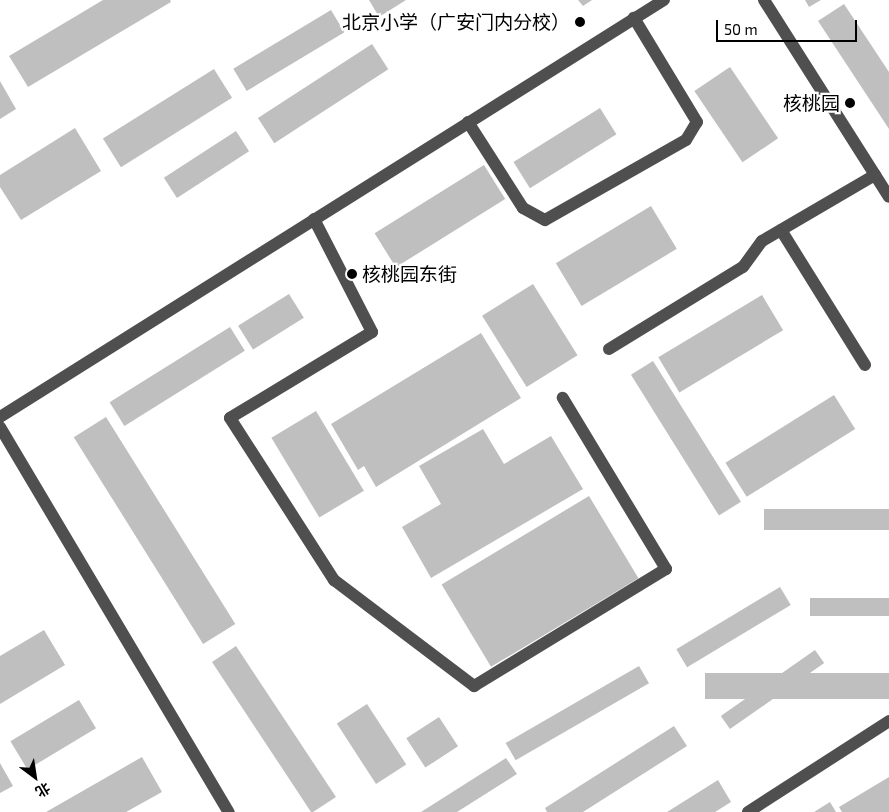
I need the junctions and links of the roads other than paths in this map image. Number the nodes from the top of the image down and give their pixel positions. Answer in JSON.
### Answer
{"nodes":[{"id":1,"x":664,"y":0,"type":"edge"},
{"id":2,"x":764,"y":0,"type":"edge"},
{"id":3,"x":634,"y":18,"type":"junction"},
{"id":4,"x":468,"y":122,"type":"junction"},
{"id":5,"x":875,"y":175,"type":"junction"},
{"id":6,"x":889,"y":198,"type":"edge"},
{"id":7,"x":314,"y":219,"type":"junction"},
{"id":8,"x":781,"y":230,"type":"junction"},
{"id":9,"x":609,"y":349,"type":"dead end"},
{"id":10,"x":865,"y":366,"type":"dead end"},
{"id":11,"x":563,"y":398,"type":"dead end"},
{"id":12,"x":0,"y":416,"type":"edge"},
{"id":13,"x":0,"y":427,"type":"edge"},
{"id":14,"x":889,"y":721,"type":"edge"},
{"id":15,"x":229,"y":812,"type":"edge"},
{"id":16,"x":748,"y":812,"type":"edge"}],
"edges":[{"from":1,"to":3,"type":"street"},
{"from":2,"to":5,"type":"street"},
{"from":3,"to":4,"type":"street"},
{"from":3,"to":4,"type":"street"},
{"from":4,"to":7,"type":"street"},
{"from":5,"to":6,"type":"street"},
{"from":5,"to":8,"type":"street"},
{"from":7,"to":11,"type":"street"},
{"from":7,"to":12,"type":"street"},
{"from":8,"to":9,"type":"street"},
{"from":8,"to":10,"type":"street"},
{"from":13,"to":15,"type":"street"},
{"from":14,"to":16,"type":"street"}]}
